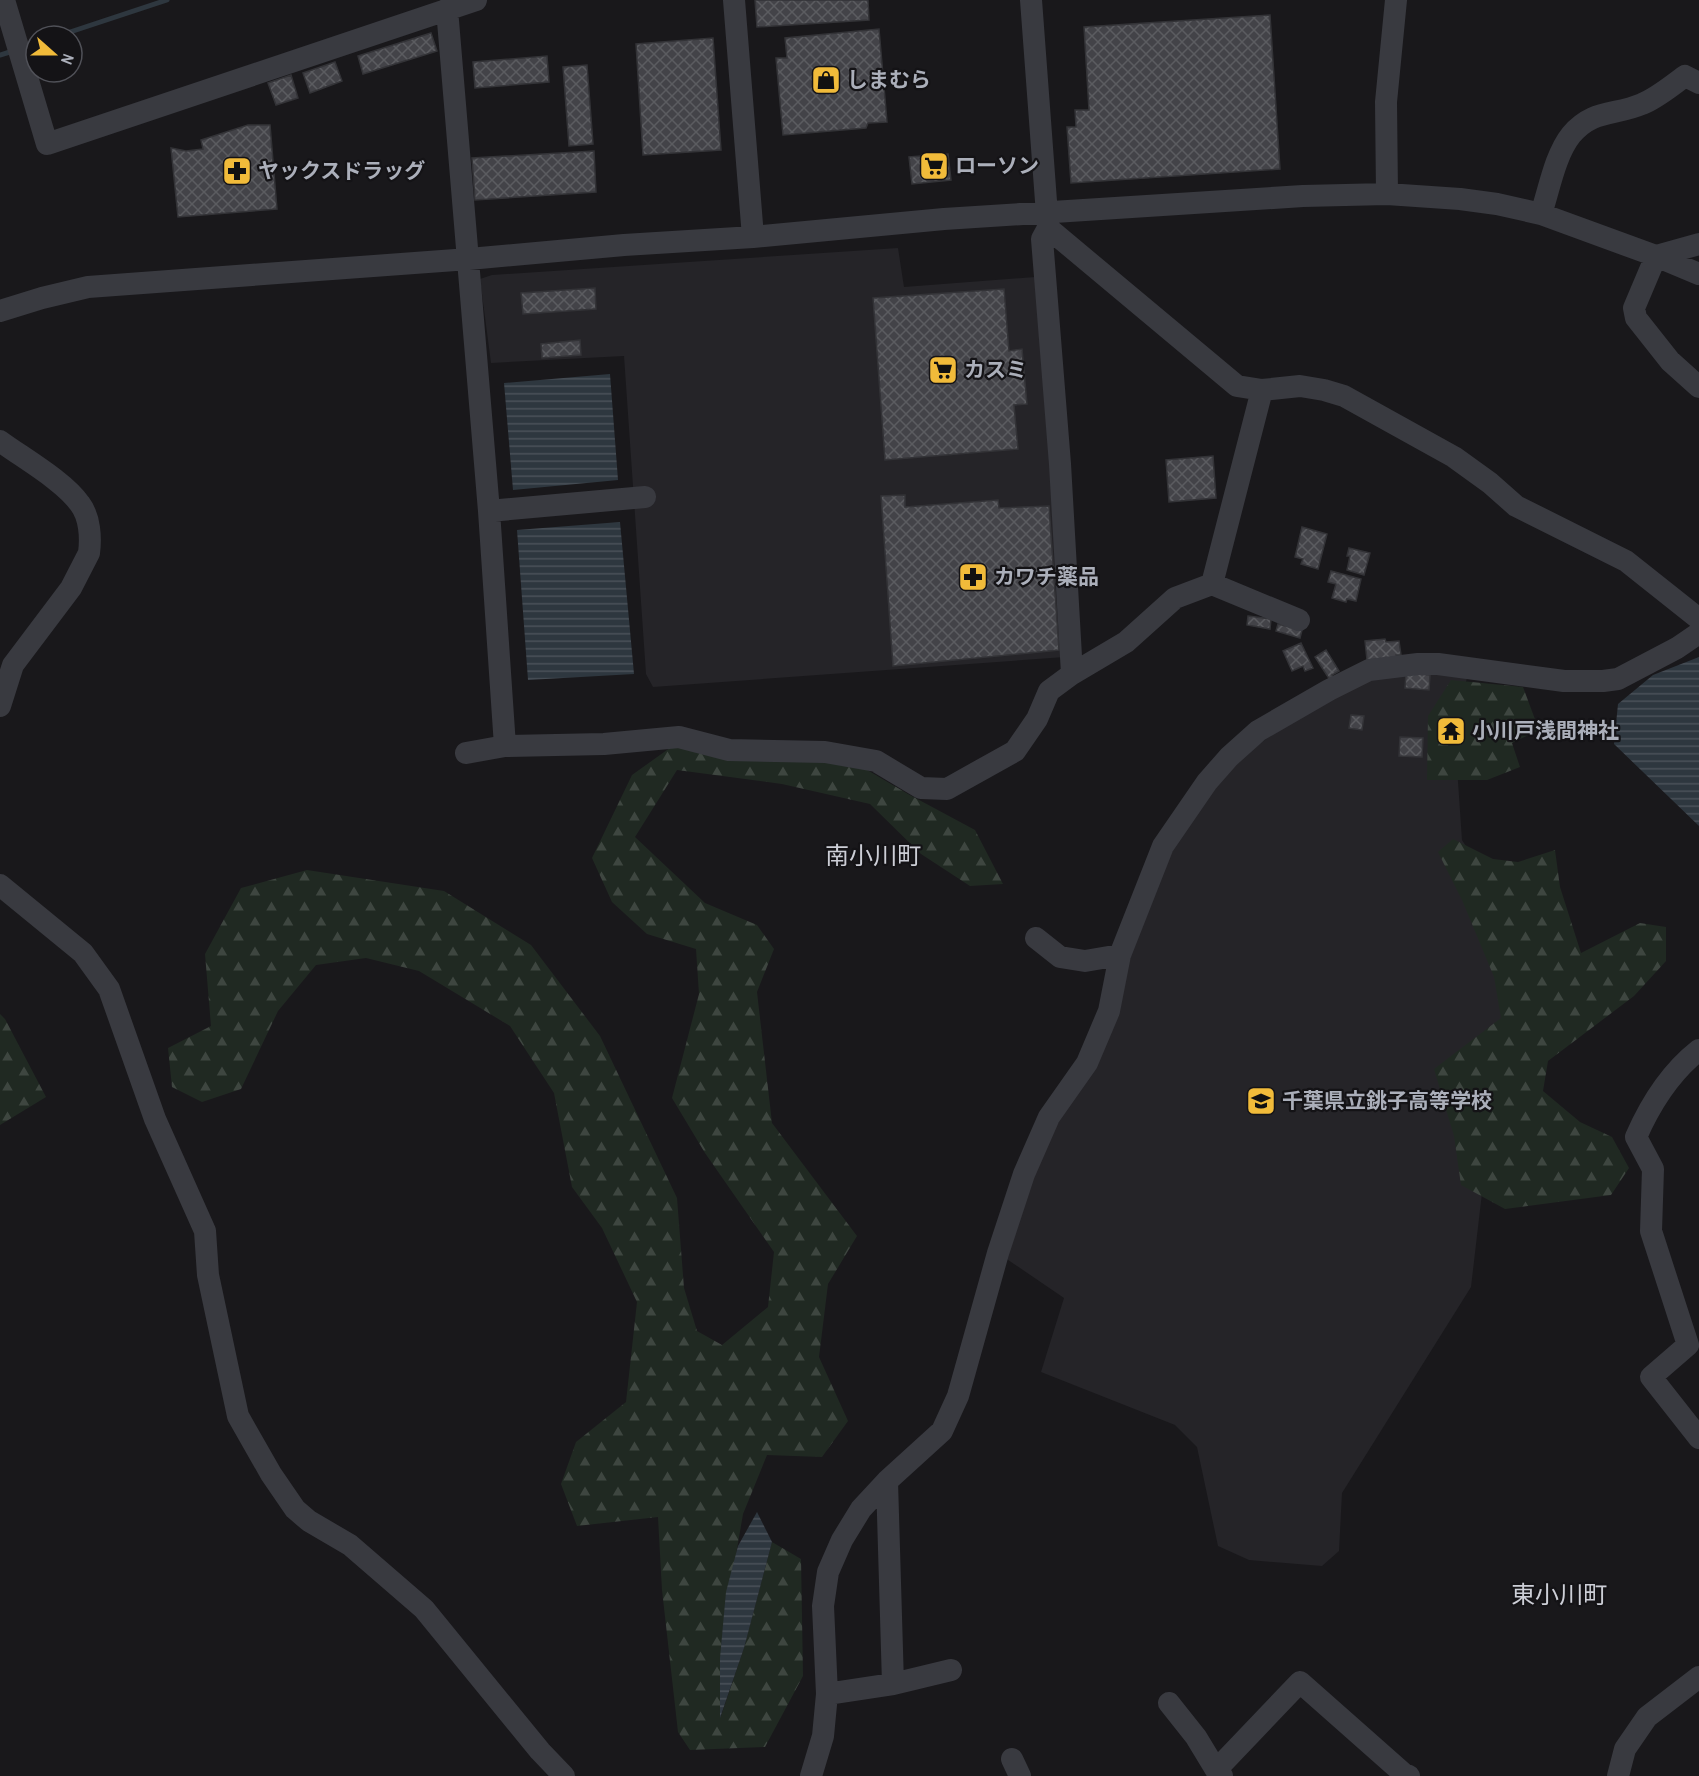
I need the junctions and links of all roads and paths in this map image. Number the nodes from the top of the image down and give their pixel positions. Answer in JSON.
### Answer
{"nodes":[{"id":1,"x":4,"y":0,"type":"edge"},
{"id":2,"x":476,"y":0,"type":"edge"},
{"id":3,"x":735,"y":0,"type":"edge"},
{"id":4,"x":1031,"y":0,"type":"edge"},
{"id":5,"x":1396,"y":0,"type":"edge"},
{"id":6,"x":447,"y":9,"type":"junction"},
{"id":7,"x":1699,"y":83,"type":"edge"},
{"id":8,"x":1387,"y":194,"type":"junction"},
{"id":9,"x":1541,"y":214,"type":"junction"},
{"id":10,"x":1047,"y":221,"type":"junction"},
{"id":11,"x":753,"y":237,"type":"junction"},
{"id":12,"x":1699,"y":244,"type":"edge"},
{"id":13,"x":1656,"y":256,"type":"junction"},
{"id":14,"x":469,"y":259,"type":"junction"},
{"id":15,"x":1699,"y":274,"type":"edge"},
{"id":16,"x":0,"y":311,"type":"edge"},
{"id":17,"x":1699,"y":387,"type":"edge"},
{"id":18,"x":1262,"y":390,"type":"junction"},
{"id":19,"x":0,"y":441,"type":"edge"},
{"id":20,"x":645,"y":497,"type":"dead end"},
{"id":21,"x":489,"y":511,"type":"junction"},
{"id":22,"x":1212,"y":584,"type":"junction"},
{"id":23,"x":1699,"y":619,"type":"edge"},
{"id":24,"x":1299,"y":620,"type":"dead end"},
{"id":25,"x":1699,"y":633,"type":"edge"},
{"id":26,"x":1072,"y":674,"type":"junction"},
{"id":27,"x":0,"y":706,"type":"edge"},
{"id":28,"x":505,"y":746,"type":"junction"},
{"id":29,"x":466,"y":753,"type":"dead end"},
{"id":30,"x":0,"y":885,"type":"edge"},
{"id":31,"x":1036,"y":939,"type":"dead end"},
{"id":32,"x":1120,"y":955,"type":"junction"},
{"id":33,"x":1699,"y":1050,"type":"edge"},
{"id":34,"x":1699,"y":1438,"type":"edge"},
{"id":35,"x":888,"y":1481,"type":"junction"},
{"id":36,"x":951,"y":1670,"type":"dead end"},
{"id":37,"x":1699,"y":1677,"type":"edge"},
{"id":38,"x":893,"y":1684,"type":"junction"},
{"id":39,"x":827,"y":1694,"type":"junction"},
{"id":40,"x":1169,"y":1703,"type":"dead end"},
{"id":41,"x":1219,"y":1773,"type":"edge"},
{"id":42,"x":564,"y":1776,"type":"edge"},
{"id":43,"x":811,"y":1776,"type":"edge"},
{"id":44,"x":1409,"y":1776,"type":"edge"},
{"id":45,"x":1618,"y":1776,"type":"edge"}],
"edges":[{"from":1,"to":6,"type":"street"},
{"from":2,"to":6,"type":"street"},
{"from":3,"to":11,"type":"street"},
{"from":4,"to":10,"type":"street"},
{"from":5,"to":8,"type":"street"},
{"from":6,"to":14,"type":"street"},
{"from":7,"to":9,"type":"street"},
{"from":8,"to":9,"type":"street"},
{"from":8,"to":10,"type":"street"},
{"from":9,"to":13,"type":"street"},
{"from":10,"to":11,"type":"street"},
{"from":10,"to":18,"type":"street"},
{"from":10,"to":26,"type":"street"},
{"from":11,"to":14,"type":"street"},
{"from":12,"to":13,"type":"street"},
{"from":13,"to":15,"type":"street"},
{"from":13,"to":17,"type":"street"},
{"from":14,"to":16,"type":"street"},
{"from":14,"to":21,"type":"street"},
{"from":18,"to":22,"type":"street"},
{"from":18,"to":23,"type":"street"},
{"from":19,"to":27,"type":"street"},
{"from":20,"to":21,"type":"street"},
{"from":21,"to":28,"type":"street"},
{"from":22,"to":24,"type":"street"},
{"from":22,"to":26,"type":"street"},
{"from":25,"to":32,"type":"street"},
{"from":26,"to":28,"type":"street"},
{"from":28,"to":29,"type":"street"},
{"from":30,"to":42,"type":"street"},
{"from":31,"to":32,"type":"street"},
{"from":32,"to":35,"type":"street"},
{"from":33,"to":34,"type":"street"},
{"from":35,"to":38,"type":"street"},
{"from":35,"to":39,"type":"street"},
{"from":36,"to":38,"type":"street"},
{"from":37,"to":45,"type":"street"},
{"from":38,"to":39,"type":"street"},
{"from":39,"to":43,"type":"street"},
{"from":40,"to":41,"type":"street"},
{"from":41,"to":44,"type":"street"}]}
